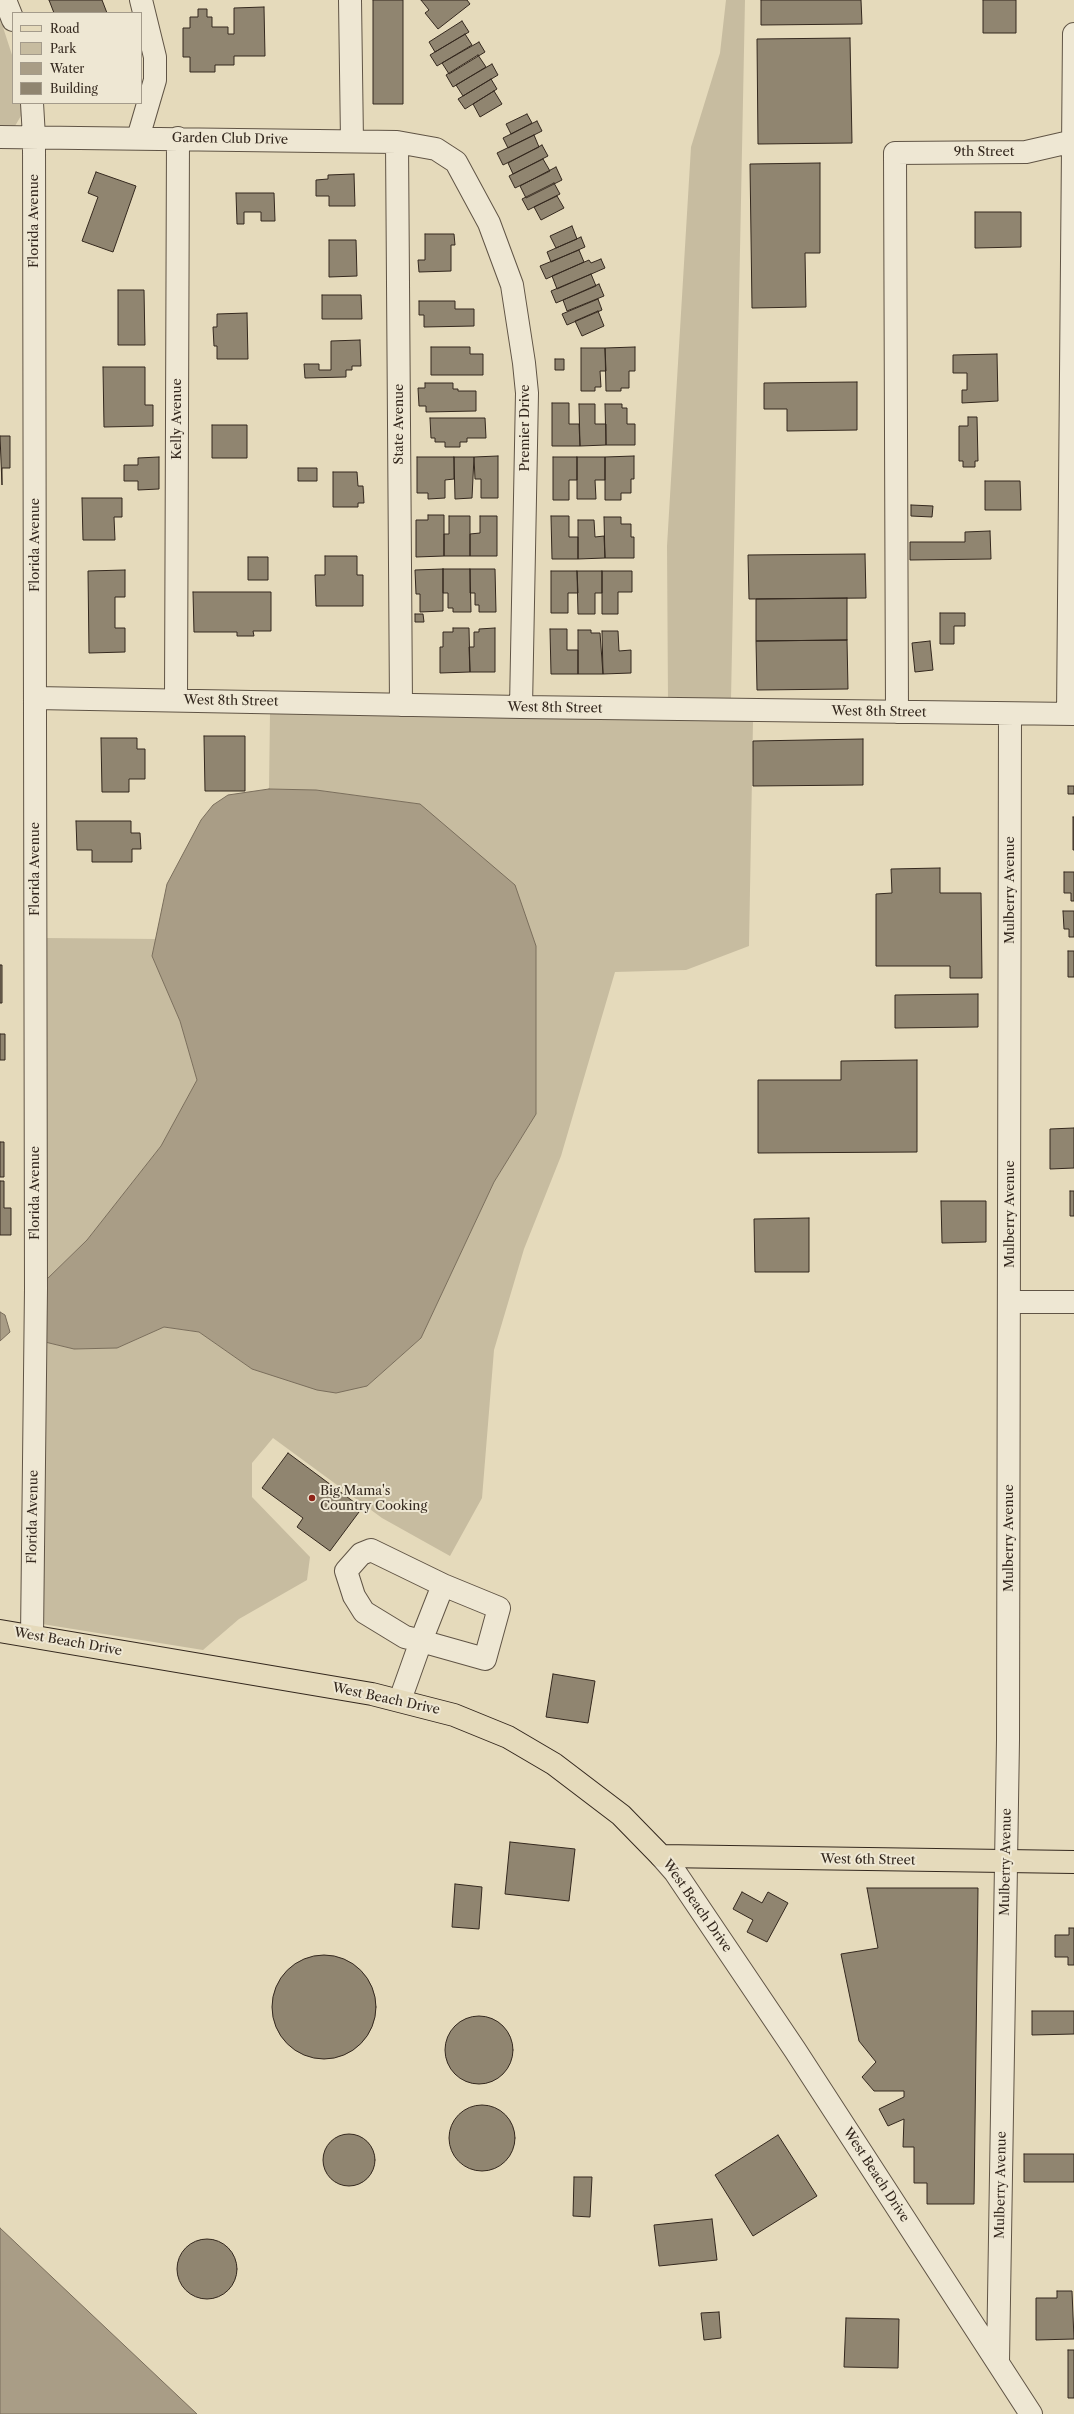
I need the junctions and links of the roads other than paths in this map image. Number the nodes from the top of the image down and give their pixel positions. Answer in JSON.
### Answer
{"nodes":[{"id":1,"x":5,"y":0,"type":"edge"},
{"id":2,"x":141,"y":0,"type":"edge"},
{"id":3,"x":350,"y":0,"type":"edge"},
{"id":4,"x":12,"y":18,"type":"edge"},
{"id":5,"x":1074,"y":34,"type":"edge"},
{"id":6,"x":32,"y":104,"type":"edge"},
{"id":7,"x":0,"y":137,"type":"edge"},
{"id":8,"x":34,"y":137,"type":"junction"},
{"id":9,"x":138,"y":138,"type":"junction"},
{"id":10,"x":178,"y":138,"type":"junction"},
{"id":11,"x":352,"y":141,"type":"junction"},
{"id":12,"x":1073,"y":141,"type":"edge"},
{"id":13,"x":396,"y":142,"type":"junction"},
{"id":14,"x":456,"y":162,"type":"joint"},
{"id":15,"x":36,"y":698,"type":"junction"},
{"id":16,"x":176,"y":700,"type":"junction"},
{"id":17,"x":401,"y":705,"type":"junction"},
{"id":18,"x":521,"y":707,"type":"junction"},
{"id":19,"x":897,"y":712,"type":"junction"},
{"id":20,"x":1010,"y":714,"type":"junction"},
{"id":21,"x":1071,"y":714,"type":"edge"},
{"id":22,"x":1010,"y":1302,"type":"junction"},
{"id":23,"x":1074,"y":1302,"type":"edge"},
{"id":24,"x":443,"y":1585,"type":"junction"},
{"id":25,"x":0,"y":1631,"type":"edge"},
{"id":26,"x":32,"y":1636,"type":"junction"},
{"id":27,"x":421,"y":1641,"type":"junction"},
{"id":28,"x":400,"y":1700,"type":"junction"},
{"id":29,"x":661,"y":1856,"type":"junction"},
{"id":30,"x":1006,"y":1861,"type":"junction"},
{"id":31,"x":1074,"y":1862,"type":"edge"},
{"id":32,"x":998,"y":2361,"type":"junction"},
{"id":33,"x":1031,"y":2414,"type":"edge"}],
"edges":[{"from":1,"to":4,"type":"street"},
{"from":2,"to":9,"type":"street"},
{"from":3,"to":11,"type":"street"},
{"from":5,"to":12,"type":"street"},
{"from":6,"to":8,"type":"street","name":"Florida Avenue"},
{"from":7,"to":8,"type":"street","name":"Garden Club Drive"},
{"from":8,"to":9,"type":"street","name":"Garden Club Drive"},
{"from":8,"to":15,"type":"street","name":"Florida Avenue"},
{"from":9,"to":10,"type":"street","name":"Garden Club Drive"},
{"from":10,"to":11,"type":"street","name":"Garden Club Drive"},
{"from":10,"to":16,"type":"street","name":"Kelly Avenue"},
{"from":11,"to":13,"type":"street","name":"Garden Club Drive"},
{"from":12,"to":19,"type":"street","name":"9th Street"},
{"from":12,"to":21,"type":"street"},
{"from":13,"to":14,"type":"street","name":"Garden Club Drive"},
{"from":13,"to":17,"type":"street","name":"State Avenue"},
{"from":14,"to":18,"type":"street","name":"Premier Drive"},
{"from":15,"to":16,"type":"street","name":"West 8th Street"},
{"from":15,"to":26,"type":"street","name":"Florida Avenue"},
{"from":16,"to":17,"type":"street","name":"West 8th Street"},
{"from":17,"to":18,"type":"street","name":"West 8th Street"},
{"from":18,"to":19,"type":"street","name":"West 8th Street"},
{"from":19,"to":20,"type":"street","name":"West 8th Street"},
{"from":20,"to":21,"type":"street","name":"West 8th Street"},
{"from":20,"to":22,"type":"street","name":"Mulberry Avenue"},
{"from":22,"to":23,"type":"street"},
{"from":22,"to":30,"type":"street","name":"Mulberry Avenue"},
{"from":24,"to":27,"type":"street"},
{"from":24,"to":27,"type":"street"},
{"from":24,"to":27,"type":"street"},
{"from":25,"to":26,"type":"main road","name":"West Beach Drive"},
{"from":26,"to":28,"type":"main road","name":"West Beach Drive"},
{"from":27,"to":28,"type":"street"},
{"from":28,"to":29,"type":"main road","name":"West Beach Drive"},
{"from":29,"to":30,"type":"main road","name":"West 6th Street"},
{"from":29,"to":32,"type":"street","name":"West Beach Drive"},
{"from":30,"to":31,"type":"main road","name":"West 6th Street"},
{"from":30,"to":32,"type":"street","name":"Mulberry Avenue"},
{"from":32,"to":33,"type":"street","name":"West Beach Drive"}]}
